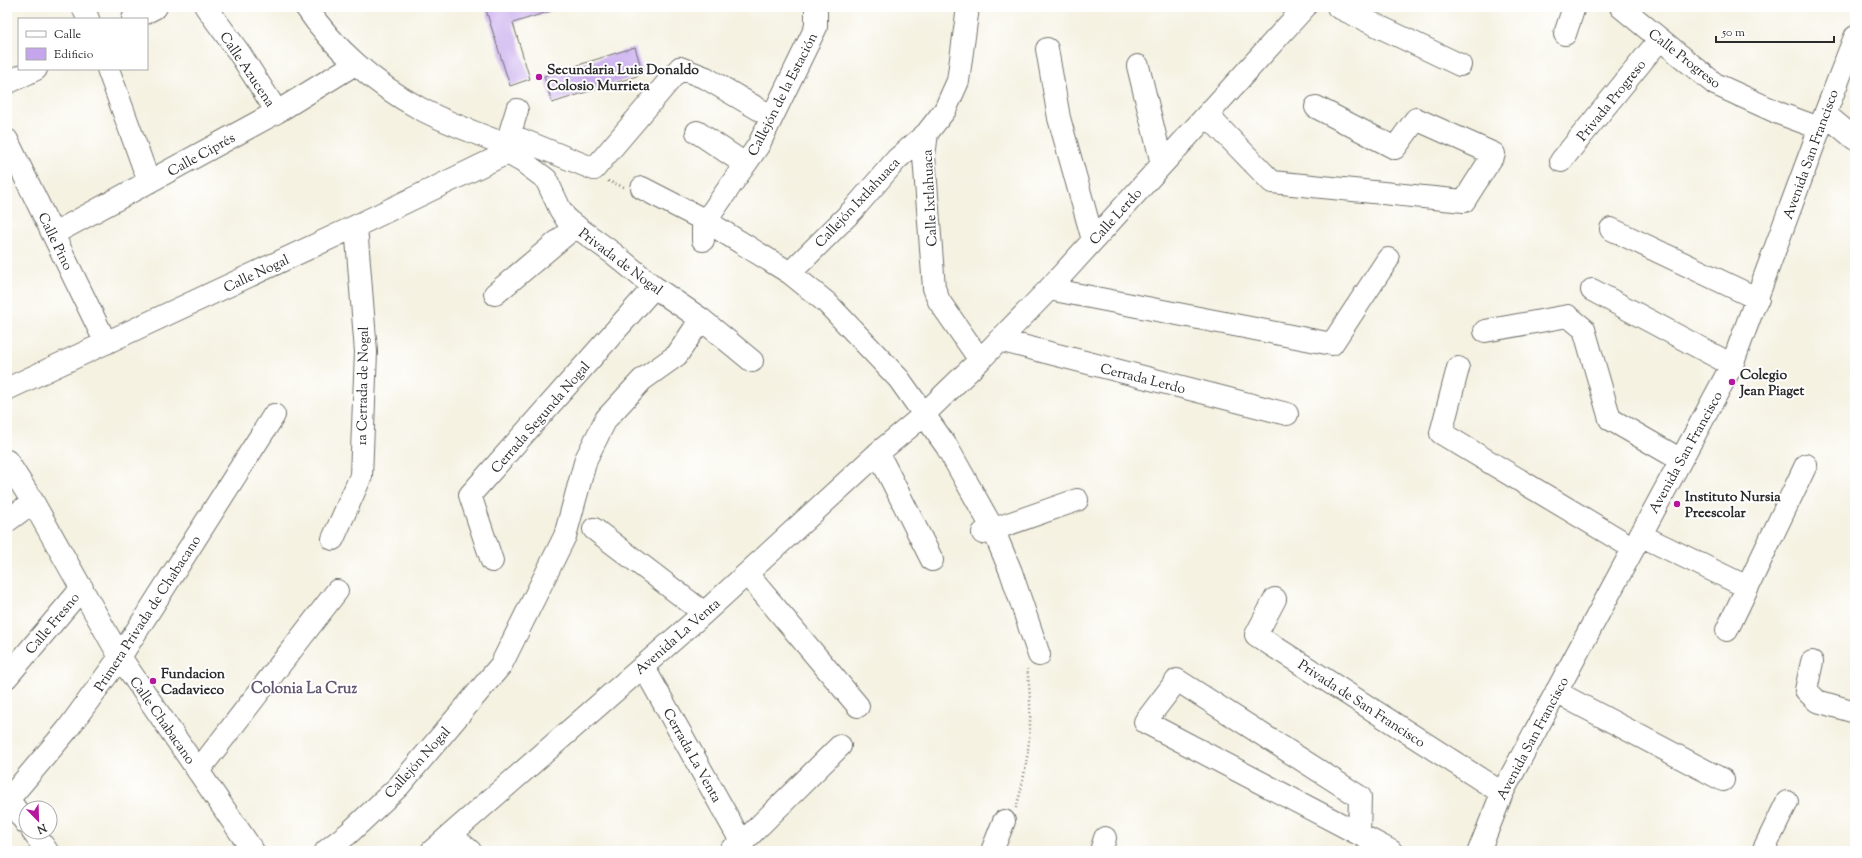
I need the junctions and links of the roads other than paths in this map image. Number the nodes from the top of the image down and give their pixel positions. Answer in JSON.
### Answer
{"nodes":[{"id":1,"x":83,"y":7,"type":"edge"},
{"id":2,"x":156,"y":7,"type":"edge"},
{"id":3,"x":206,"y":7,"type":"edge"},
{"id":4,"x":306,"y":7,"type":"edge"},
{"id":5,"x":816,"y":7,"type":"edge"},
{"id":6,"x":968,"y":7,"type":"edge"},
{"id":7,"x":1305,"y":7,"type":"edge"},
{"id":8,"x":1338,"y":7,"type":"edge"},
{"id":9,"x":1574,"y":7,"type":"edge"},
{"id":10,"x":1621,"y":7,"type":"edge"},
{"id":11,"x":88,"y":18,"type":"edge"},
{"id":12,"x":135,"y":18,"type":"edge"},
{"id":13,"x":1565,"y":34,"type":"dead end"},
{"id":14,"x":1855,"y":37,"type":"edge"},
{"id":15,"x":1660,"y":39,"type":"junction"},
{"id":16,"x":1047,"y":49,"type":"dead end"},
{"id":17,"x":1460,"y":65,"type":"dead end"},
{"id":18,"x":1138,"y":66,"type":"dead end"},
{"id":19,"x":347,"y":69,"type":"dead end"},
{"id":20,"x":34,"y":70,"type":"edge"},
{"id":21,"x":108,"y":70,"type":"edge"},
{"id":22,"x":7,"y":83,"type":"edge"},
{"id":23,"x":1316,"y":107,"type":"dead end"},
{"id":24,"x":517,"y":110,"type":"dead end"},
{"id":25,"x":277,"y":112,"type":"junction"},
{"id":26,"x":1207,"y":115,"type":"junction"},
{"id":27,"x":772,"y":117,"type":"junction"},
{"id":28,"x":1822,"y":121,"type":"junction"},
{"id":29,"x":697,"y":132,"type":"dead end"},
{"id":30,"x":927,"y":133,"type":"junction"},
{"id":31,"x":1855,"y":139,"type":"edge"},
{"id":32,"x":7,"y":140,"type":"edge"},
{"id":33,"x":507,"y":145,"type":"junction"},
{"id":34,"x":1561,"y":161,"type":"dead end"},
{"id":35,"x":745,"y":164,"type":"junction"},
{"id":36,"x":1162,"y":164,"type":"junction"},
{"id":37,"x":149,"y":182,"type":"junction"},
{"id":38,"x":642,"y":188,"type":"dead end"},
{"id":39,"x":356,"y":226,"type":"junction"},
{"id":40,"x":576,"y":226,"type":"junction"},
{"id":41,"x":1611,"y":229,"type":"dead end"},
{"id":42,"x":705,"y":230,"type":"junction"},
{"id":43,"x":53,"y":234,"type":"junction"},
{"id":44,"x":1093,"y":240,"type":"junction"},
{"id":45,"x":1388,"y":259,"type":"dead end"},
{"id":46,"x":790,"y":273,"type":"junction"},
{"id":47,"x":654,"y":287,"type":"junction"},
{"id":48,"x":1049,"y":289,"type":"junction"},
{"id":49,"x":1592,"y":290,"type":"dead end"},
{"id":50,"x":495,"y":294,"type":"dead end"},
{"id":51,"x":1758,"y":299,"type":"junction"},
{"id":52,"x":701,"y":320,"type":"junction"},
{"id":53,"x":1485,"y":331,"type":"dead end"},
{"id":54,"x":999,"y":340,"type":"junction"},
{"id":55,"x":106,"y":343,"type":"junction"},
{"id":56,"x":980,"y":360,"type":"junction"},
{"id":57,"x":752,"y":361,"type":"dead end"},
{"id":58,"x":1732,"y":365,"type":"junction"},
{"id":59,"x":1458,"y":368,"type":"dead end"},
{"id":60,"x":7,"y":389,"type":"edge"},
{"id":61,"x":1287,"y":414,"type":"dead end"},
{"id":62,"x":274,"y":415,"type":"dead end"},
{"id":63,"x":922,"y":416,"type":"junction"},
{"id":64,"x":878,"y":453,"type":"junction"},
{"id":65,"x":1681,"y":460,"type":"junction"},
{"id":66,"x":7,"y":461,"type":"edge"},
{"id":67,"x":1806,"y":465,"type":"dead end"},
{"id":68,"x":1077,"y":500,"type":"dead end"},
{"id":69,"x":33,"y":502,"type":"junction"},
{"id":70,"x":7,"y":521,"type":"edge"},
{"id":71,"x":594,"y":529,"type":"dead end"},
{"id":72,"x":988,"y":531,"type":"junction"},
{"id":73,"x":333,"y":539,"type":"dead end"},
{"id":74,"x":1644,"y":542,"type":"junction"},
{"id":75,"x":932,"y":560,"type":"dead end"},
{"id":76,"x":492,"y":561,"type":"dead end"},
{"id":77,"x":747,"y":574,"type":"junction"},
{"id":78,"x":1747,"y":587,"type":"junction"},
{"id":79,"x":82,"y":588,"type":"junction"},
{"id":80,"x":337,"y":591,"type":"dead end"},
{"id":81,"x":1275,"y":599,"type":"dead end"},
{"id":82,"x":704,"y":613,"type":"junction"},
{"id":83,"x":1727,"y":630,"type":"dead end"},
{"id":84,"x":120,"y":658,"type":"junction"},
{"id":85,"x":1033,"y":660,"type":"road end"},
{"id":86,"x":1812,"y":662,"type":"dead end"},
{"id":87,"x":643,"y":666,"type":"junction"},
{"id":88,"x":7,"y":677,"type":"edge"},
{"id":89,"x":1556,"y":692,"type":"junction"},
{"id":90,"x":858,"y":706,"type":"dead end"},
{"id":91,"x":1855,"y":712,"type":"edge"},
{"id":92,"x":840,"y":746,"type":"dead end"},
{"id":93,"x":198,"y":771,"type":"junction"},
{"id":94,"x":1723,"y":780,"type":"dead end"},
{"id":95,"x":1502,"y":793,"type":"junction"},
{"id":96,"x":8,"y":800,"type":"edge"},
{"id":97,"x":1787,"y":802,"type":"dead end"},
{"id":98,"x":18,"y":813,"type":"edge"},
{"id":99,"x":1010,"y":816,"type":"road end"},
{"id":100,"x":451,"y":834,"type":"junction"},
{"id":101,"x":1359,"y":834,"type":"junction"},
{"id":102,"x":39,"y":840,"type":"edge"},
{"id":103,"x":736,"y":847,"type":"edge"},
{"id":104,"x":47,"y":851,"type":"edge"},
{"id":105,"x":253,"y":851,"type":"edge"},
{"id":106,"x":326,"y":851,"type":"edge"},
{"id":107,"x":432,"y":851,"type":"edge"},
{"id":108,"x":470,"y":851,"type":"edge"},
{"id":109,"x":992,"y":851,"type":"edge"},
{"id":110,"x":1392,"y":851,"type":"edge"},
{"id":111,"x":1479,"y":851,"type":"edge"},
{"id":112,"x":1763,"y":851,"type":"edge"}],
"edges":[{"from":1,"to":11,"type":"street"},
{"from":2,"to":12,"type":"street"},
{"from":3,"to":25,"type":"street","name":"Calle Azucena"},
{"from":4,"to":33,"type":"street"},
{"from":5,"to":27,"type":"street","name":"Callejón de la Estación"},
{"from":6,"to":30,"type":"street","name":"Calle Ixtlahuaca"},
{"from":7,"to":26,"type":"street","name":"Calle Lerdo"},
{"from":8,"to":17,"type":"street"},
{"from":9,"to":13,"type":"street"},
{"from":10,"to":15,"type":"street","name":"Calle Progreso"},
{"from":14,"to":28,"type":"street","name":"Avenida San Francisco"},
{"from":15,"to":28,"type":"street","name":"Calle Progreso"},
{"from":15,"to":34,"type":"street","name":"Privada Progreso"},
{"from":16,"to":44,"type":"street"},
{"from":18,"to":36,"type":"street"},
{"from":19,"to":25,"type":"street","name":"Calle Ciprés"},
{"from":20,"to":22,"type":"street"},
{"from":21,"to":37,"type":"street"},
{"from":23,"to":26,"type":"street"},
{"from":24,"to":33,"type":"street"},
{"from":25,"to":37,"type":"street","name":"Calle Ciprés"},
{"from":26,"to":36,"type":"street","name":"Calle Lerdo"},
{"from":27,"to":33,"type":"street"},
{"from":27,"to":35,"type":"street","name":"Callejón de la Estación"},
{"from":28,"to":31,"type":"street","name":"Calle Progreso"},
{"from":28,"to":51,"type":"street","name":"Avenida San Francisco"},
{"from":29,"to":35,"type":"street"},
{"from":30,"to":46,"type":"street","name":"Callejón Ixtlahuaca"},
{"from":30,"to":56,"type":"street","name":"Calle Ixtlahuaca"},
{"from":32,"to":43,"type":"street","name":"Calle Pino"},
{"from":33,"to":39,"type":"street","name":"Calle Nogal"},
{"from":33,"to":40,"type":"street","name":"Privada de Nogal"},
{"from":35,"to":42,"type":"street","name":"Callejón de la Estación"},
{"from":36,"to":44,"type":"street","name":"Calle Lerdo"},
{"from":37,"to":43,"type":"street","name":"Calle Ciprés"},
{"from":38,"to":42,"type":"street"},
{"from":39,"to":55,"type":"street","name":"Calle Nogal"},
{"from":39,"to":73,"type":"street","name":"1a Cerrada de Nogal"},
{"from":40,"to":47,"type":"street","name":"Privada de Nogal"},
{"from":40,"to":50,"type":"street"},
{"from":41,"to":51,"type":"street"},
{"from":42,"to":46,"type":"street"},
{"from":43,"to":55,"type":"street","name":"Calle Pino"},
{"from":44,"to":48,"type":"street","name":"Calle Lerdo"},
{"from":45,"to":48,"type":"street"},
{"from":46,"to":63,"type":"street"},
{"from":47,"to":52,"type":"street","name":"Privada de Nogal"},
{"from":47,"to":76,"type":"street","name":"Cerrada Segunda Nogal"},
{"from":48,"to":54,"type":"street","name":"Calle Lerdo"},
{"from":49,"to":58,"type":"street"},
{"from":51,"to":58,"type":"street","name":"Avenida San Francisco"},
{"from":52,"to":57,"type":"street","name":"Privada de Nogal"},
{"from":52,"to":106,"type":"street","name":"Callejón Nogal"},
{"from":53,"to":65,"type":"street"},
{"from":54,"to":56,"type":"street","name":"Calle Lerdo"},
{"from":54,"to":61,"type":"street","name":"Cerrada Lerdo"},
{"from":55,"to":60,"type":"street","name":"Calle Nogal"},
{"from":56,"to":63,"type":"street","name":"Calle Lerdo"},
{"from":58,"to":65,"type":"street","name":"Avenida San Francisco"},
{"from":59,"to":74,"type":"street"},
{"from":62,"to":84,"type":"street","name":"Primera Privada de Chabacano"},
{"from":63,"to":64,"type":"street","name":"Avenida La Venta"},
{"from":63,"to":72,"type":"street"},
{"from":64,"to":75,"type":"street"},
{"from":64,"to":77,"type":"street","name":"Avenida La Venta"},
{"from":65,"to":74,"type":"street","name":"Avenida San Francisco"},
{"from":66,"to":69,"type":"street","name":"Calle Chabacano"},
{"from":67,"to":78,"type":"street"},
{"from":68,"to":72,"type":"street"},
{"from":69,"to":70,"type":"street"},
{"from":69,"to":79,"type":"street","name":"Calle Chabacano"},
{"from":71,"to":82,"type":"street"},
{"from":72,"to":85,"type":"street"},
{"from":74,"to":78,"type":"street"},
{"from":74,"to":89,"type":"street","name":"Avenida San Francisco"},
{"from":77,"to":82,"type":"street","name":"Avenida La Venta"},
{"from":77,"to":90,"type":"street"},
{"from":78,"to":83,"type":"street"},
{"from":79,"to":84,"type":"street","name":"Calle Chabacano"},
{"from":79,"to":88,"type":"street","name":"Calle Fresno"},
{"from":80,"to":93,"type":"street"},
{"from":81,"to":95,"type":"street","name":"Privada de San Francisco"},
{"from":82,"to":87,"type":"street","name":"Avenida La Venta"},
{"from":84,"to":93,"type":"street","name":"Calle Chabacano"},
{"from":84,"to":96,"type":"street","name":"Primera Privada de Chabacano"},
{"from":86,"to":91,"type":"street"},
{"from":87,"to":100,"type":"street","name":"Avenida La Venta"},
{"from":87,"to":103,"type":"street","name":"Cerrada La Venta"},
{"from":89,"to":94,"type":"street"},
{"from":89,"to":95,"type":"street","name":"Avenida San Francisco"},
{"from":92,"to":103,"type":"street"},
{"from":93,"to":105,"type":"street","name":"Calle Chabacano"},
{"from":95,"to":111,"type":"street","name":"Avenida San Francisco"},
{"from":96,"to":98,"type":"street"},
{"from":97,"to":112,"type":"street"},
{"from":99,"to":109,"type":"street"},
{"from":100,"to":107,"type":"street","name":"Avenida La Venta"},
{"from":100,"to":108,"type":"street"},
{"from":101,"to":101,"type":"street"},
{"from":101,"to":110,"type":"street"},
{"from":102,"to":104,"type":"street"}]}
